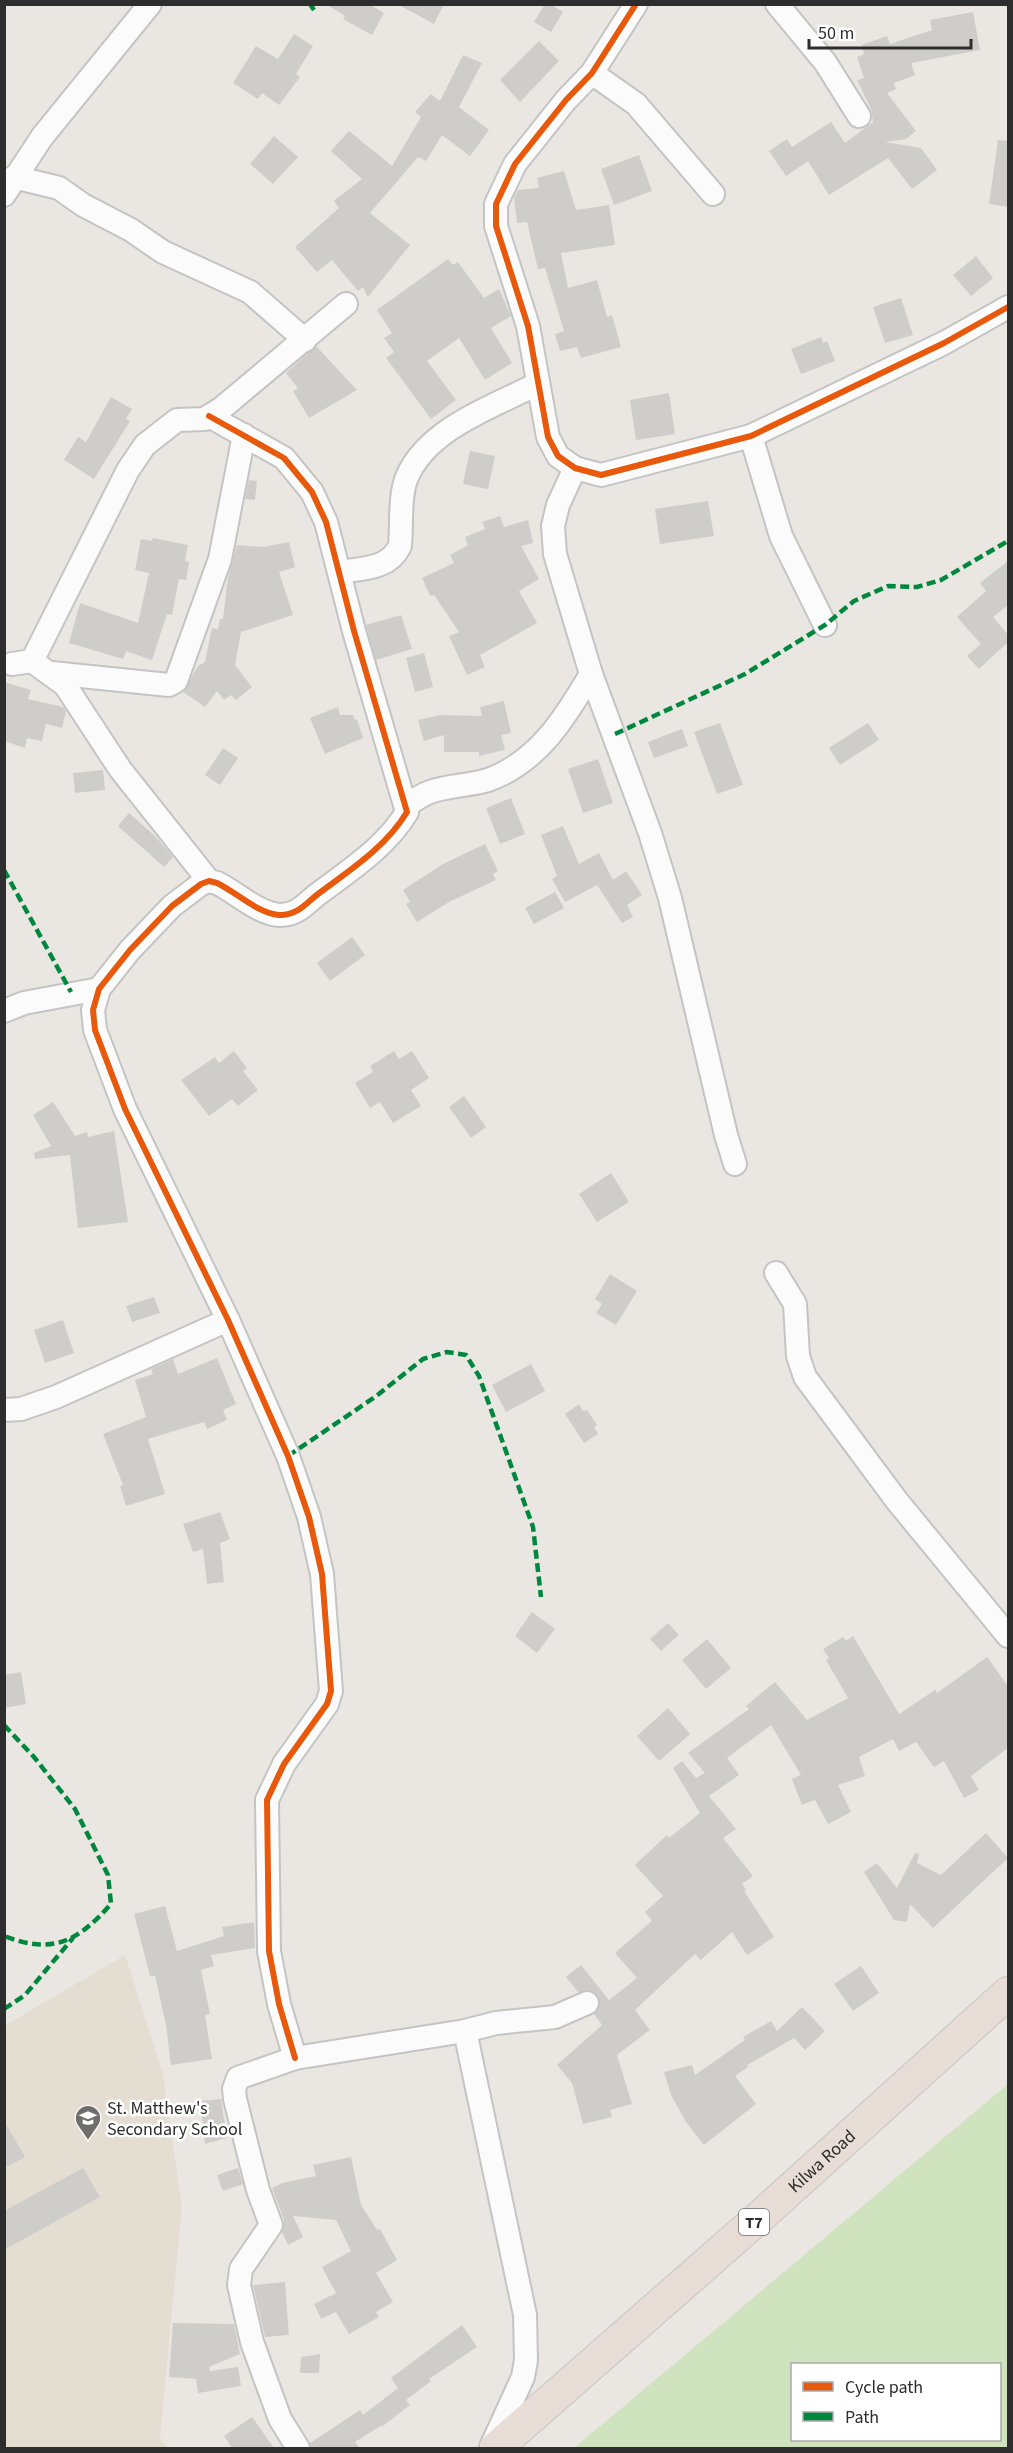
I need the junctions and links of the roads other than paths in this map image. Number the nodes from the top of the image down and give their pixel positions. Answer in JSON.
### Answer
{"nodes":[{"id":1,"x":150,"y":4,"type":"edge"},
{"id":2,"x":636,"y":4,"type":"edge"},
{"id":3,"x":777,"y":4,"type":"edge"},
{"id":4,"x":592,"y":73,"type":"junction"},
{"id":5,"x":859,"y":116,"type":"dead end"},
{"id":6,"x":9,"y":186,"type":"edge"},
{"id":7,"x":713,"y":194,"type":"dead end"},
{"id":8,"x":346,"y":304,"type":"dead end"},
{"id":9,"x":1008,"y":307,"type":"edge"},
{"id":10,"x":305,"y":340,"type":"junction"},
{"id":11,"x":537,"y":384,"type":"junction"},
{"id":12,"x":209,"y":416,"type":"junction"},
{"id":13,"x":244,"y":435,"type":"junction"},
{"id":14,"x":751,"y":436,"type":"junction"},
{"id":15,"x":575,"y":468,"type":"junction"},
{"id":16,"x":340,"y":572,"type":"junction"},
{"id":17,"x":825,"y":625,"type":"dead end"},
{"id":18,"x":52,"y":673,"type":"junction"},
{"id":19,"x":591,"y":674,"type":"junction"},
{"id":20,"x":406,"y":806,"type":"junction"},
{"id":21,"x":209,"y":881,"type":"junction"},
{"id":22,"x":99,"y":989,"type":"junction"},
{"id":23,"x":4,"y":1011,"type":"edge"},
{"id":24,"x":735,"y":1164,"type":"dead end"},
{"id":25,"x":776,"y":1273,"type":"dead end"},
{"id":26,"x":228,"y":1320,"type":"junction"},
{"id":27,"x":4,"y":1410,"type":"edge"},
{"id":28,"x":1008,"y":1636,"type":"edge"},
{"id":29,"x":1008,"y":1993,"type":"edge"},
{"id":30,"x":587,"y":2003,"type":"dead end"},
{"id":31,"x":465,"y":2031,"type":"junction"},
{"id":32,"x":295,"y":2058,"type":"junction"},
{"id":33,"x":298,"y":2448,"type":"edge"},
{"id":34,"x":490,"y":2448,"type":"edge"},
{"id":35,"x":496,"y":2448,"type":"edge"}],
"edges":[{"from":1,"to":6,"type":"street"},
{"from":2,"to":4,"type":"street"},
{"from":3,"to":5,"type":"street"},
{"from":4,"to":7,"type":"street"},
{"from":4,"to":11,"type":"street"},
{"from":6,"to":10,"type":"street"},
{"from":8,"to":10,"type":"street"},
{"from":9,"to":14,"type":"street"},
{"from":10,"to":12,"type":"street"},
{"from":11,"to":15,"type":"street"},
{"from":11,"to":16,"type":"street"},
{"from":12,"to":13,"type":"street"},
{"from":12,"to":18,"type":"street"},
{"from":13,"to":16,"type":"street"},
{"from":13,"to":18,"type":"street"},
{"from":14,"to":15,"type":"street"},
{"from":14,"to":17,"type":"street"},
{"from":15,"to":19,"type":"street"},
{"from":16,"to":20,"type":"street"},
{"from":18,"to":21,"type":"street"},
{"from":19,"to":20,"type":"street"},
{"from":19,"to":24,"type":"street"},
{"from":20,"to":21,"type":"street"},
{"from":21,"to":22,"type":"street"},
{"from":22,"to":23,"type":"street"},
{"from":22,"to":26,"type":"street"},
{"from":25,"to":28,"type":"street"},
{"from":26,"to":27,"type":"street"},
{"from":26,"to":32,"type":"street"},
{"from":29,"to":35,"type":"highway","name":"Kilwa Road","number":"T7"},
{"from":30,"to":31,"type":"street"},
{"from":31,"to":32,"type":"street"},
{"from":31,"to":34,"type":"street"},
{"from":32,"to":33,"type":"street"}]}
